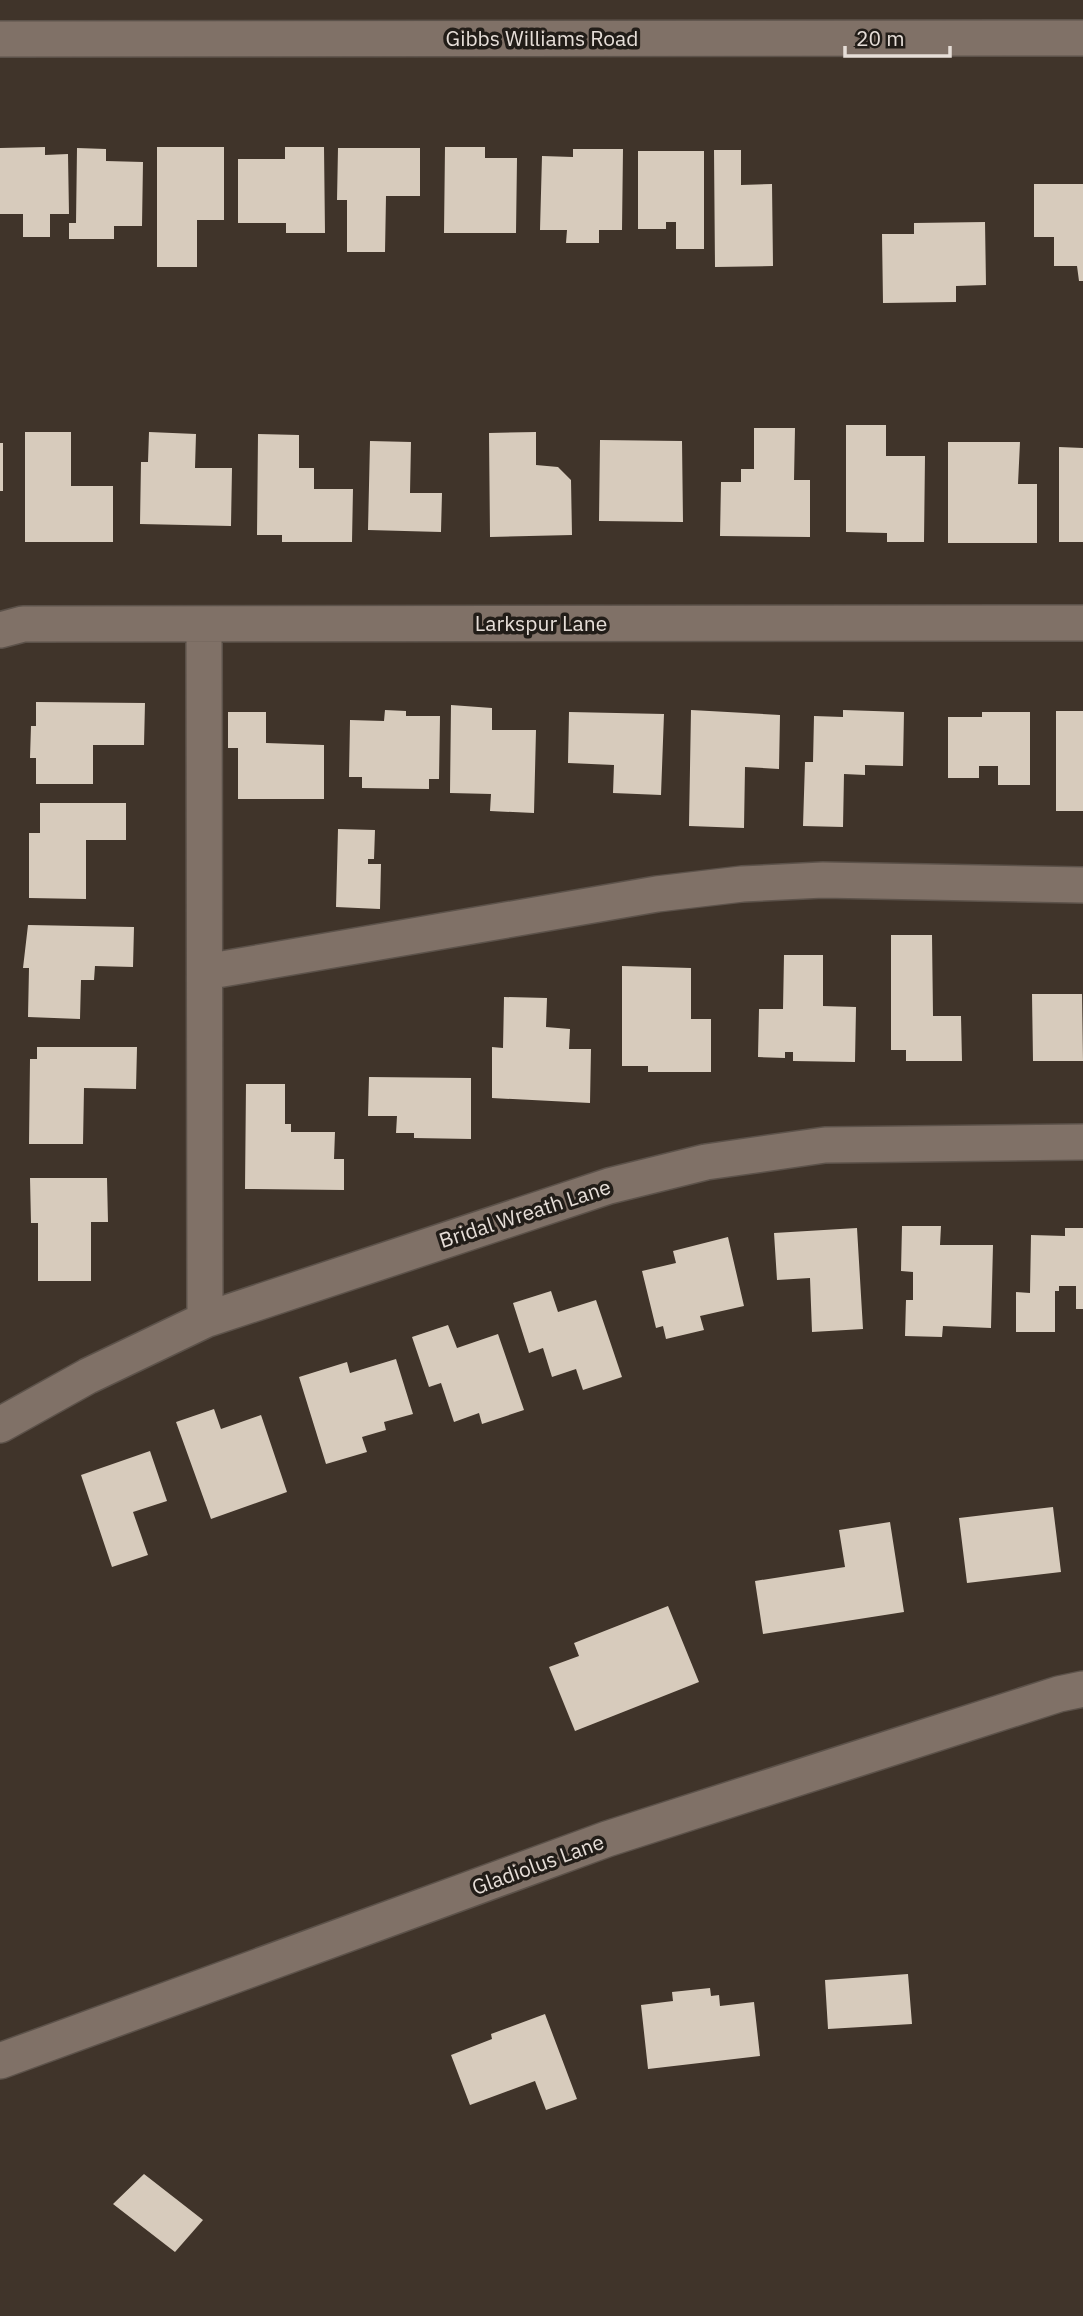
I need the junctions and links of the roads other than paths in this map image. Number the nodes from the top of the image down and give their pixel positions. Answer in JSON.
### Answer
{"nodes":[{"id":1,"x":1083,"y":38,"type":"edge"},
{"id":2,"x":0,"y":40,"type":"edge"},
{"id":3,"x":1083,"y":623,"type":"edge"},
{"id":4,"x":204,"y":625,"type":"junction"},
{"id":5,"x":0,"y":630,"type":"edge"},
{"id":6,"x":1083,"y":885,"type":"edge"},
{"id":7,"x":205,"y":972,"type":"junction"},
{"id":8,"x":1083,"y":1142,"type":"edge"},
{"id":9,"x":205,"y":1320,"type":"junction"},
{"id":10,"x":0,"y":1425,"type":"edge"},
{"id":11,"x":1083,"y":1689,"type":"edge"},
{"id":12,"x":0,"y":2061,"type":"edge"}],
"edges":[{"from":1,"to":2,"type":"street","name":"Gibbs Williams Road"},
{"from":3,"to":4,"type":"street","name":"Larkspur Lane"},
{"from":4,"to":5,"type":"street","name":"Larkspur Lane"},
{"from":4,"to":7,"type":"street"},
{"from":6,"to":7,"type":"street"},
{"from":7,"to":9,"type":"street"},
{"from":8,"to":9,"type":"street","name":"Bridal Wreath Lane"},
{"from":9,"to":10,"type":"street","name":"Bridal Wreath Lane"},
{"from":11,"to":12,"type":"street","name":"Gladiolus Lane"}]}
